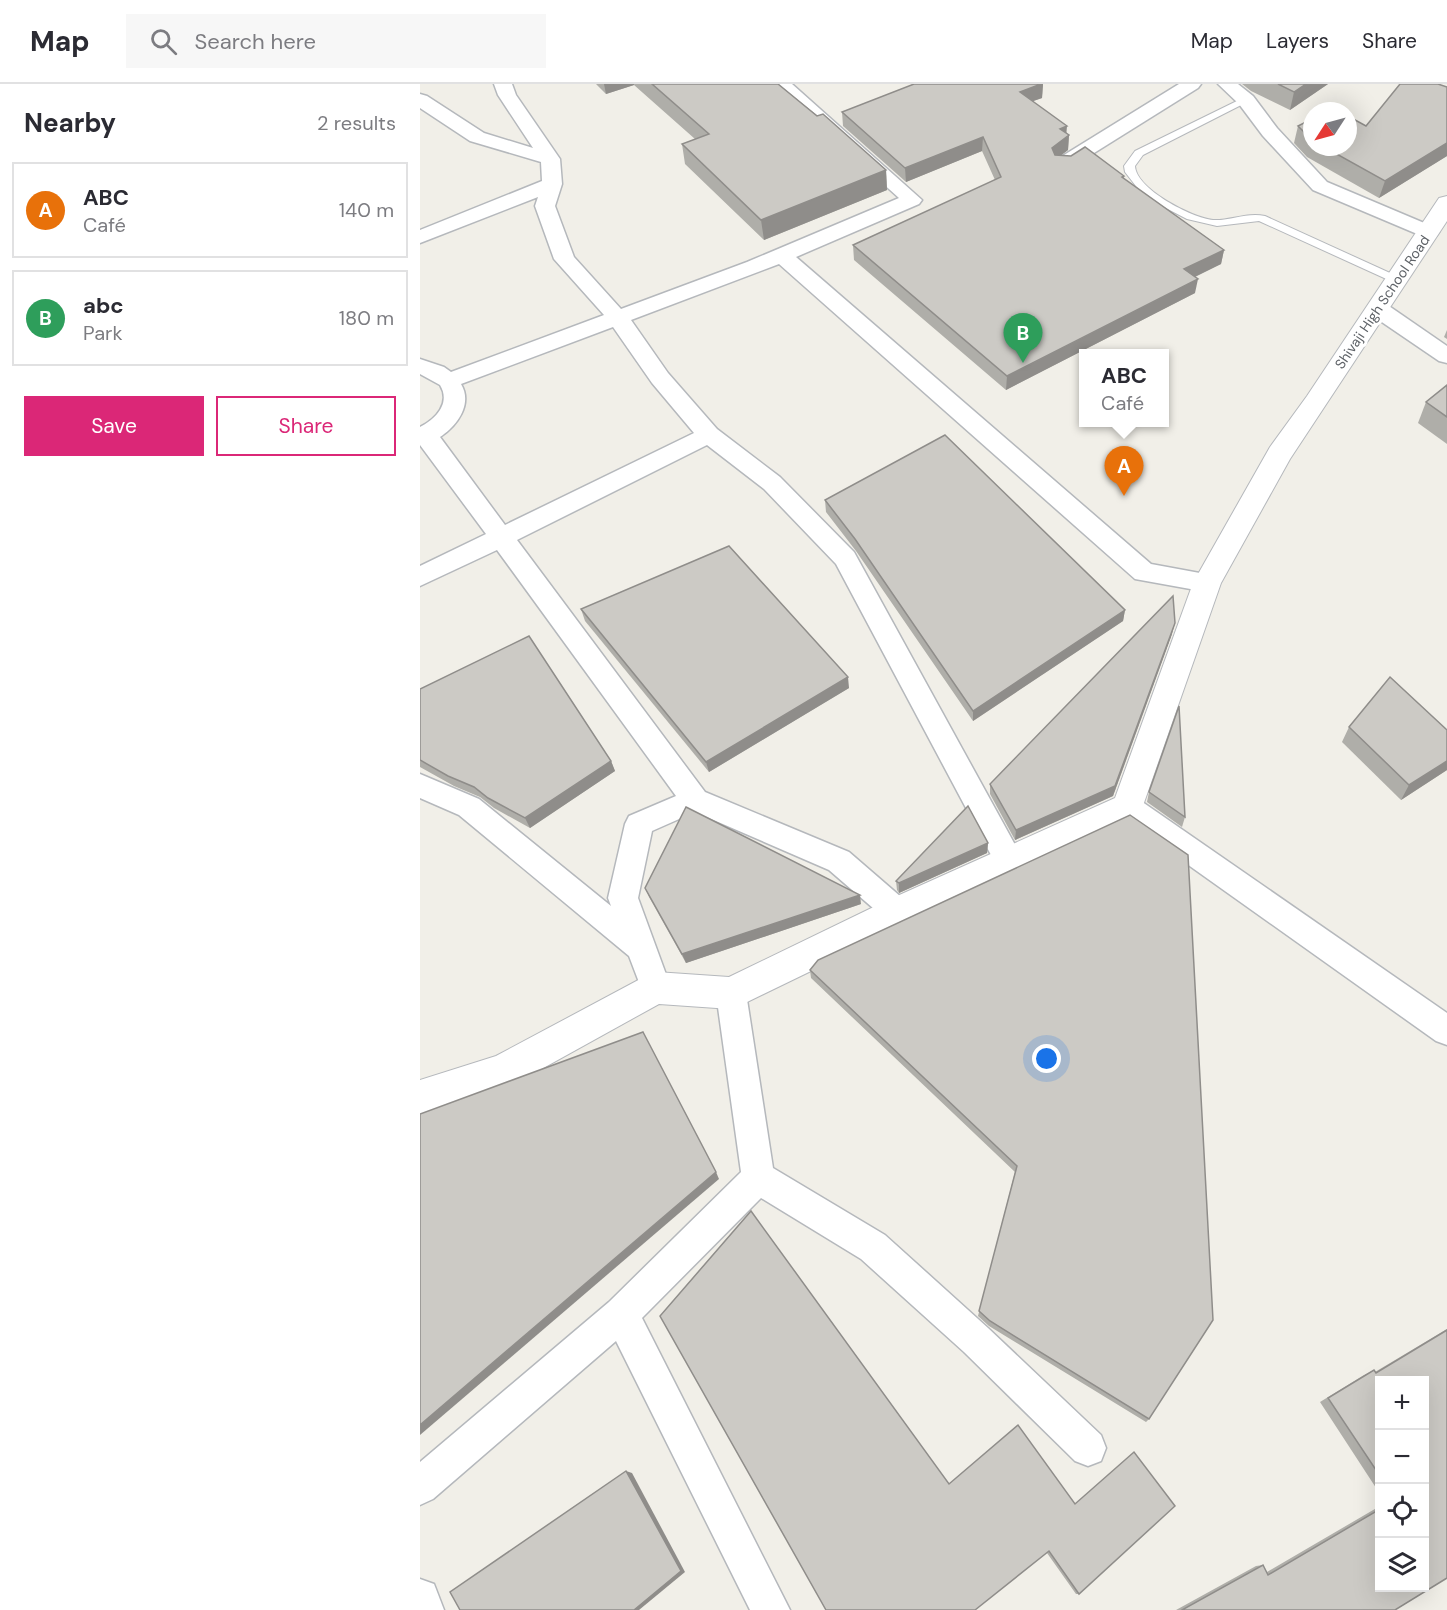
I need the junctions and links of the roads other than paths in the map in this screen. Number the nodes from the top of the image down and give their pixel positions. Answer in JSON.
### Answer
{"nodes":[{"id":1,"x":503,"y":84,"type":"edge"},
{"id":2,"x":780,"y":84,"type":"edge"},
{"id":3,"x":1192,"y":84,"type":"edge"},
{"id":4,"x":1227,"y":84,"type":"edge"},
{"id":5,"x":420,"y":100,"type":"edge"},
{"id":6,"x":1246,"y":100,"type":"junction"},
{"id":7,"x":550,"y":159,"type":"junction"},
{"id":8,"x":1063,"y":164,"type":"edge"},
{"id":9,"x":552,"y":184,"type":"junction"},
{"id":10,"x":1440,"y":218,"type":"edge"},
{"id":11,"x":420,"y":237,"type":"edge"},
{"id":12,"x":782,"y":256,"type":"junction"},
{"id":13,"x":1397,"y":280,"type":"junction"},
{"id":14,"x":1378,"y":309,"type":"junction"},
{"id":15,"x":618,"y":318,"type":"junction"},
{"id":16,"x":1447,"y":356,"type":"edge"},
{"id":17,"x":420,"y":366,"type":"edge"},
{"id":18,"x":450,"y":380,"type":"junction"},
{"id":19,"x":709,"y":435,"type":"junction"},
{"id":20,"x":423,"y":436,"type":"edge"},
{"id":21,"x":502,"y":538,"type":"junction"},
{"id":22,"x":420,"y":577,"type":"edge"},
{"id":23,"x":1207,"y":583,"type":"junction"},
{"id":24,"x":420,"y":786,"type":"edge"},
{"id":25,"x":695,"y":800,"type":"junction"},
{"id":26,"x":1128,"y":807,"type":"junction"},
{"id":27,"x":1010,"y":861,"type":"junction"},
{"id":28,"x":898,"y":912,"type":"junction"},
{"id":29,"x":642,"y":948,"type":"junction"},
{"id":30,"x":656,"y":988,"type":"junction"},
{"id":31,"x":731,"y":993,"type":"junction"},
{"id":32,"x":1447,"y":1031,"type":"edge"},
{"id":33,"x":420,"y":1098,"type":"edge"},
{"id":34,"x":758,"y":1178,"type":"junction"},
{"id":35,"x":621,"y":1314,"type":"junction"},
{"id":36,"x":1088,"y":1448,"type":"dead end"},
{"id":37,"x":420,"y":1486,"type":"edge"},
{"id":38,"x":420,"y":1598,"type":"edge"},
{"id":39,"x":425,"y":1610,"type":"edge"},
{"id":40,"x":771,"y":1610,"type":"edge"}],
"edges":[{"from":1,"to":7,"type":"street"},
{"from":2,"to":12,"type":"street"},
{"from":3,"to":8,"type":"street"},
{"from":4,"to":6,"type":"street"},
{"from":5,"to":7,"type":"street"},
{"from":6,"to":10,"type":"street"},
{"from":6,"to":13,"type":"lane"},
{"from":7,"to":9,"type":"street"},
{"from":9,"to":11,"type":"street"},
{"from":9,"to":15,"type":"street"},
{"from":10,"to":13,"type":"street","name":"Shivaji High School Road"},
{"from":12,"to":15,"type":"street"},
{"from":12,"to":23,"type":"street"},
{"from":13,"to":14,"type":"street","name":"Shivaji High School Road"},
{"from":14,"to":16,"type":"street"},
{"from":14,"to":23,"type":"street","name":"Shivaji High School Road"},
{"from":15,"to":18,"type":"street"},
{"from":15,"to":19,"type":"street"},
{"from":17,"to":18,"type":"street"},
{"from":18,"to":20,"type":"street"},
{"from":19,"to":21,"type":"street"},
{"from":19,"to":27,"type":"street"},
{"from":20,"to":21,"type":"street"},
{"from":21,"to":22,"type":"street"},
{"from":21,"to":25,"type":"street"},
{"from":23,"to":26,"type":"street","name":"Shivaji High School Road"},
{"from":24,"to":29,"type":"street"},
{"from":25,"to":28,"type":"street"},
{"from":25,"to":29,"type":"street"},
{"from":26,"to":27,"type":"street"},
{"from":26,"to":32,"type":"street"},
{"from":27,"to":28,"type":"street"},
{"from":28,"to":31,"type":"street"},
{"from":29,"to":30,"type":"street"},
{"from":30,"to":31,"type":"street"},
{"from":30,"to":33,"type":"street"},
{"from":31,"to":34,"type":"street"},
{"from":34,"to":35,"type":"street"},
{"from":34,"to":36,"type":"street"},
{"from":35,"to":37,"type":"street"},
{"from":35,"to":40,"type":"street"},
{"from":38,"to":39,"type":"street"}]}
